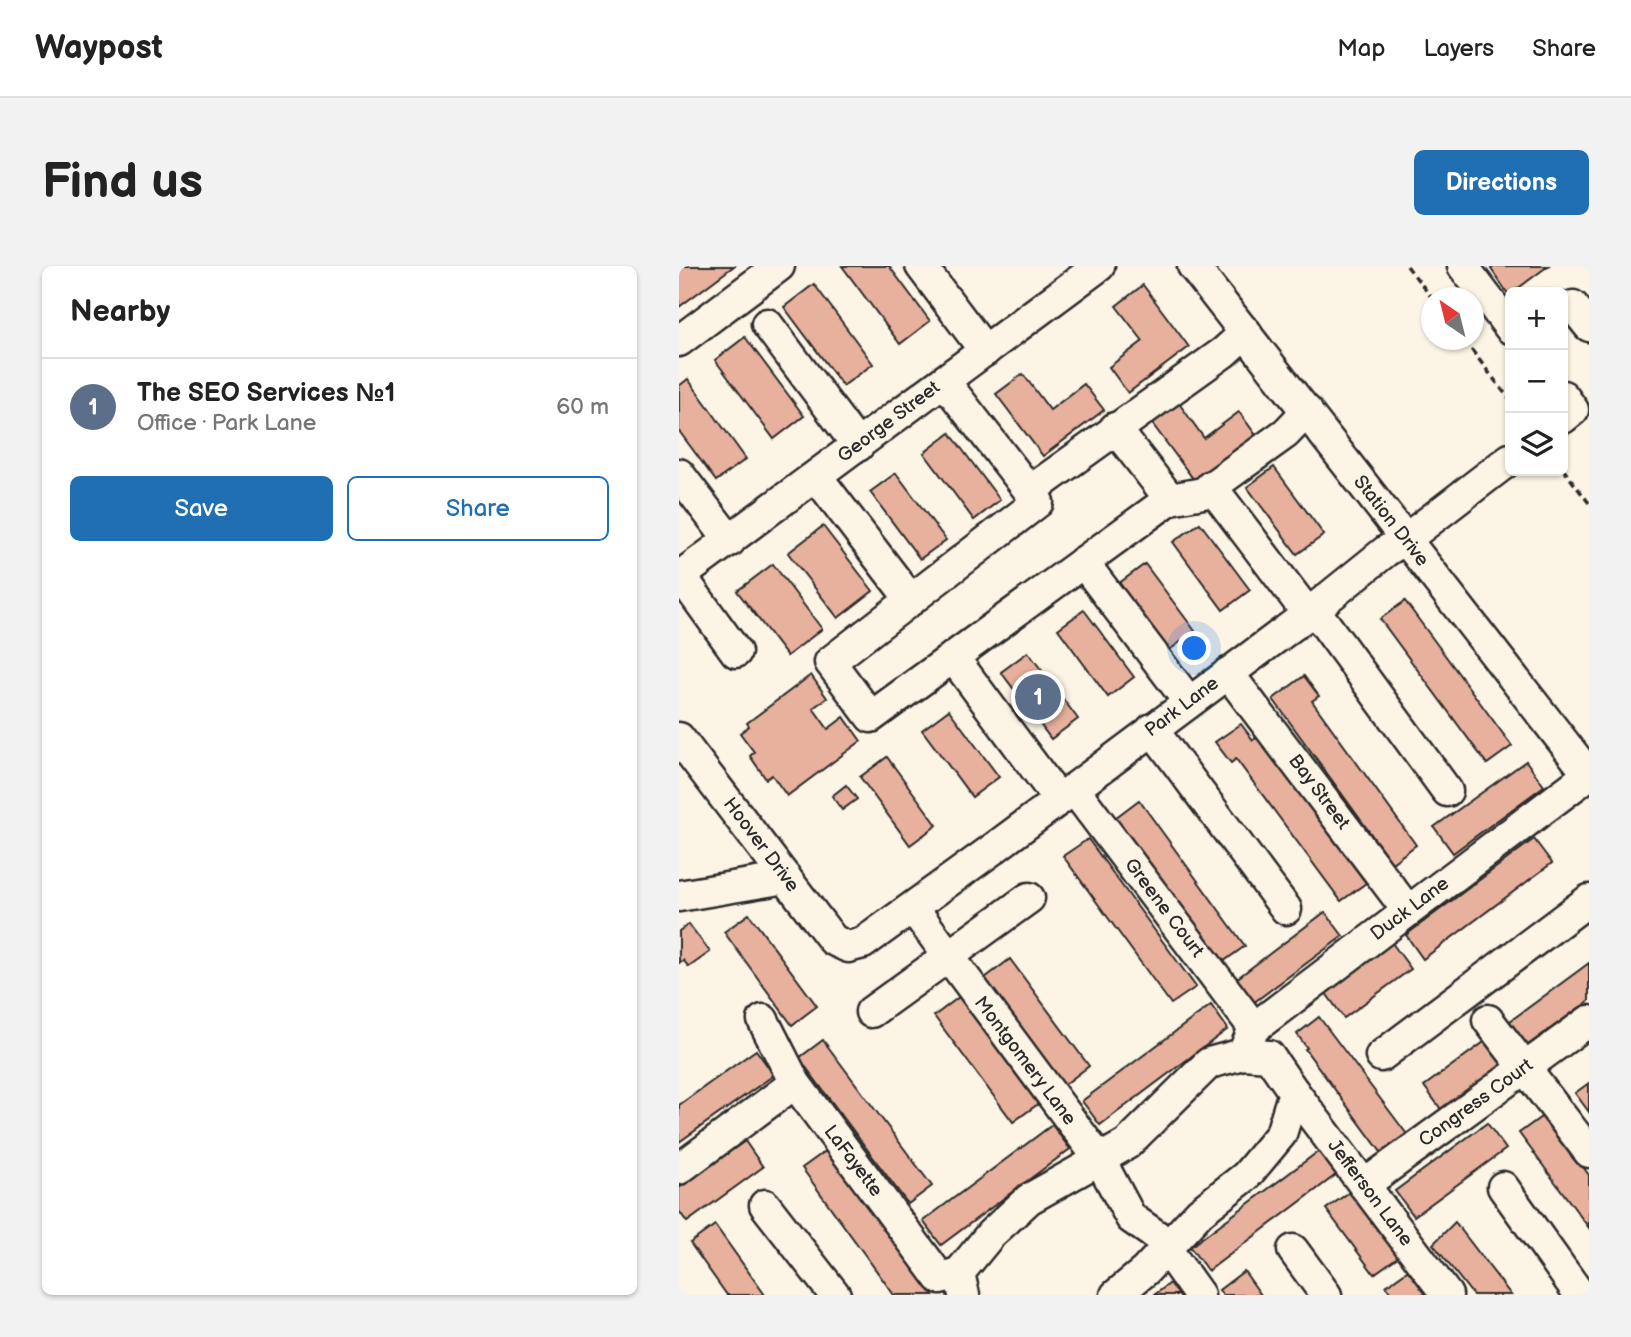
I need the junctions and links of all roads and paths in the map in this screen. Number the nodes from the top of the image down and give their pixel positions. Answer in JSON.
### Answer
{"nodes":[{"id":1,"x":779,"y":266,"type":"edge"},
{"id":2,"x":921,"y":266,"type":"edge"},
{"id":3,"x":1099,"y":266,"type":"edge"},
{"id":4,"x":1193,"y":266,"type":"edge"},
{"id":5,"x":1407,"y":266,"type":"edge"},
{"id":6,"x":1463,"y":266,"type":"edge"},
{"id":7,"x":1423,"y":287,"type":"edge"},
{"id":8,"x":1505,"y":321,"type":"edge"},
{"id":9,"x":767,"y":324,"type":"dead end"},
{"id":10,"x":1246,"y":332,"type":"junction"},
{"id":11,"x":679,"y":341,"type":"edge"},
{"id":12,"x":1472,"y":350,"type":"edge"},
{"id":13,"x":985,"y":351,"type":"junction"},
{"id":14,"x":944,"y":381,"type":"junction"},
{"id":15,"x":1505,"y":393,"type":"edge"},
{"id":16,"x":1307,"y":411,"type":"junction"},
{"id":17,"x":1115,"y":428,"type":"junction"},
{"id":18,"x":858,"y":446,"type":"junction"},
{"id":19,"x":1505,"y":463,"type":"edge"},
{"id":20,"x":679,"y":474,"type":"edge"},
{"id":21,"x":1568,"y":475,"type":"edge"},
{"id":22,"x":817,"y":477,"type":"junction"},
{"id":23,"x":1212,"y":486,"type":"junction"},
{"id":24,"x":1030,"y":491,"type":"junction"},
{"id":25,"x":1170,"y":499,"type":"junction"},
{"id":26,"x":1589,"y":503,"type":"edge"},
{"id":27,"x":1406,"y":539,"type":"junction"},
{"id":28,"x":730,"y":541,"type":"junction"},
{"id":29,"x":1083,"y":562,"type":"junction"},
{"id":30,"x":680,"y":577,"type":"edge"},
{"id":31,"x":911,"y":600,"type":"junction"},
{"id":32,"x":1311,"y":612,"type":"junction"},
{"id":33,"x":736,"y":652,"type":"dead end"},
{"id":34,"x":953,"y":657,"type":"junction"},
{"id":35,"x":1228,"y":673,"type":"junction"},
{"id":36,"x":1189,"y":702,"type":"junction"},
{"id":37,"x":1152,"y":730,"type":"junction"},
{"id":38,"x":679,"y":738,"type":"edge"},
{"id":39,"x":1589,"y":775,"type":"edge"},
{"id":40,"x":1447,"y":791,"type":"dead end"},
{"id":41,"x":1066,"y":794,"type":"junction"},
{"id":42,"x":786,"y":878,"type":"junction"},
{"id":43,"x":679,"y":896,"type":"edge"},
{"id":44,"x":1029,"y":898,"type":"dead end"},
{"id":45,"x":1589,"y":900,"type":"edge"},
{"id":46,"x":913,"y":908,"type":"junction"},
{"id":47,"x":1286,"y":909,"type":"dead end"},
{"id":48,"x":1408,"y":911,"type":"junction"},
{"id":49,"x":848,"y":947,"type":"joint"},
{"id":50,"x":948,"y":957,"type":"junction"},
{"id":51,"x":871,"y":1012,"type":"dead end"},
{"id":52,"x":763,"y":1020,"type":"dead end"},
{"id":53,"x":1488,"y":1020,"type":"dead end"},
{"id":54,"x":1589,"y":1020,"type":"edge"},
{"id":55,"x":1249,"y":1041,"type":"junction"},
{"id":56,"x":1381,"y":1056,"type":"dead end"},
{"id":57,"x":1525,"y":1067,"type":"junction"},
{"id":58,"x":795,"y":1083,"type":"junction"},
{"id":59,"x":1294,"y":1092,"type":"junction"},
{"id":60,"x":1589,"y":1152,"type":"edge"},
{"id":61,"x":1100,"y":1160,"type":"junction"},
{"id":62,"x":679,"y":1169,"type":"edge"},
{"id":63,"x":1364,"y":1185,"type":"junction"},
{"id":64,"x":1503,"y":1187,"type":"dead end"},
{"id":65,"x":765,"y":1205,"type":"dead end"},
{"id":66,"x":1165,"y":1250,"type":"junction"},
{"id":67,"x":1293,"y":1250,"type":"dead end"},
{"id":68,"x":962,"y":1284,"type":"edge"},
{"id":69,"x":835,"y":1295,"type":"edge"},
{"id":70,"x":1116,"y":1295,"type":"edge"},
{"id":71,"x":1199,"y":1295,"type":"edge"},
{"id":72,"x":1327,"y":1295,"type":"edge"},
{"id":73,"x":1447,"y":1295,"type":"edge"},
{"id":74,"x":1580,"y":1295,"type":"edge"}],
"edges":[{"from":1,"to":11,"type":"street"},
{"from":2,"to":13,"type":"street"},
{"from":3,"to":13,"type":"street","name":"George Street"},
{"from":4,"to":10,"type":"street","name":"Station Drive"},
{"from":5,"to":7,"type":"path"},
{"from":6,"to":8,"type":"street"},
{"from":9,"to":18,"type":"street"},
{"from":10,"to":16,"type":"street","name":"Station Drive"},
{"from":10,"to":17,"type":"street"},
{"from":12,"to":15,"type":"path"},
{"from":13,"to":14,"type":"street","name":"George Street"},
{"from":14,"to":18,"type":"street","name":"George Street"},
{"from":14,"to":24,"type":"street"},
{"from":16,"to":23,"type":"street"},
{"from":16,"to":27,"type":"street","name":"Station Drive"},
{"from":17,"to":24,"type":"street"},
{"from":17,"to":25,"type":"street"},
{"from":18,"to":22,"type":"street","name":"George Street"},
{"from":19,"to":27,"type":"street","name":"Park Lane"},
{"from":20,"to":28,"type":"street"},
{"from":21,"to":26,"type":"path"},
{"from":22,"to":28,"type":"street","name":"George Street"},
{"from":22,"to":31,"type":"street"},
{"from":23,"to":25,"type":"street"},
{"from":23,"to":32,"type":"street"},
{"from":24,"to":31,"type":"street"},
{"from":25,"to":29,"type":"street"},
{"from":27,"to":32,"type":"street","name":"Park Lane"},
{"from":27,"to":39,"type":"street","name":"Station Drive"},
{"from":28,"to":30,"type":"street","name":"George Street"},
{"from":29,"to":34,"type":"street"},
{"from":29,"to":36,"type":"street"},
{"from":30,"to":33,"type":"street"},
{"from":31,"to":34,"type":"street"},
{"from":32,"to":35,"type":"street","name":"Park Lane"},
{"from":32,"to":40,"type":"street"},
{"from":34,"to":41,"type":"street","name":"Greene Court"},
{"from":35,"to":36,"type":"street","name":"Park Lane"},
{"from":35,"to":48,"type":"street","name":"Bay Street"},
{"from":36,"to":37,"type":"street","name":"Park Lane"},
{"from":37,"to":41,"type":"street","name":"Park Lane"},
{"from":37,"to":47,"type":"street"},
{"from":38,"to":42,"type":"street","name":"Hoover Drive"},
{"from":39,"to":48,"type":"street","name":"Duck Lane"},
{"from":41,"to":46,"type":"street","name":"Park Lane"},
{"from":41,"to":55,"type":"street","name":"Greene Court"},
{"from":42,"to":43,"type":"street"},
{"from":42,"to":49,"type":"street","name":"Hoover Drive"},
{"from":44,"to":50,"type":"street"},
{"from":45,"to":56,"type":"street"},
{"from":46,"to":49,"type":"street","name":"Park Lane"},
{"from":46,"to":50,"type":"street","name":"Montgomery Lane"},
{"from":48,"to":55,"type":"street","name":"Duck Lane"},
{"from":50,"to":51,"type":"street"},
{"from":50,"to":61,"type":"street","name":"Montgomery Lane"},
{"from":52,"to":58,"type":"street","name":"LaFayette"},
{"from":53,"to":57,"type":"street"},
{"from":54,"to":57,"type":"street","name":"Congress Court"},
{"from":55,"to":59,"type":"street","name":"Jefferson Lane"},
{"from":55,"to":61,"type":"street"},
{"from":57,"to":60,"type":"street"},
{"from":57,"to":63,"type":"street","name":"Congress Court"},
{"from":58,"to":62,"type":"street"},
{"from":58,"to":68,"type":"street","name":"LaFayette"},
{"from":59,"to":63,"type":"street","name":"Jefferson Lane"},
{"from":59,"to":66,"type":"street"},
{"from":61,"to":66,"type":"street","name":"Montgomery Lane"},
{"from":61,"to":68,"type":"street"},
{"from":63,"to":73,"type":"street","name":"Jefferson Lane"},
{"from":64,"to":74,"type":"street"},
{"from":65,"to":69,"type":"street"},
{"from":66,"to":70,"type":"street"},
{"from":66,"to":71,"type":"street"},
{"from":67,"to":72,"type":"street"}]}
